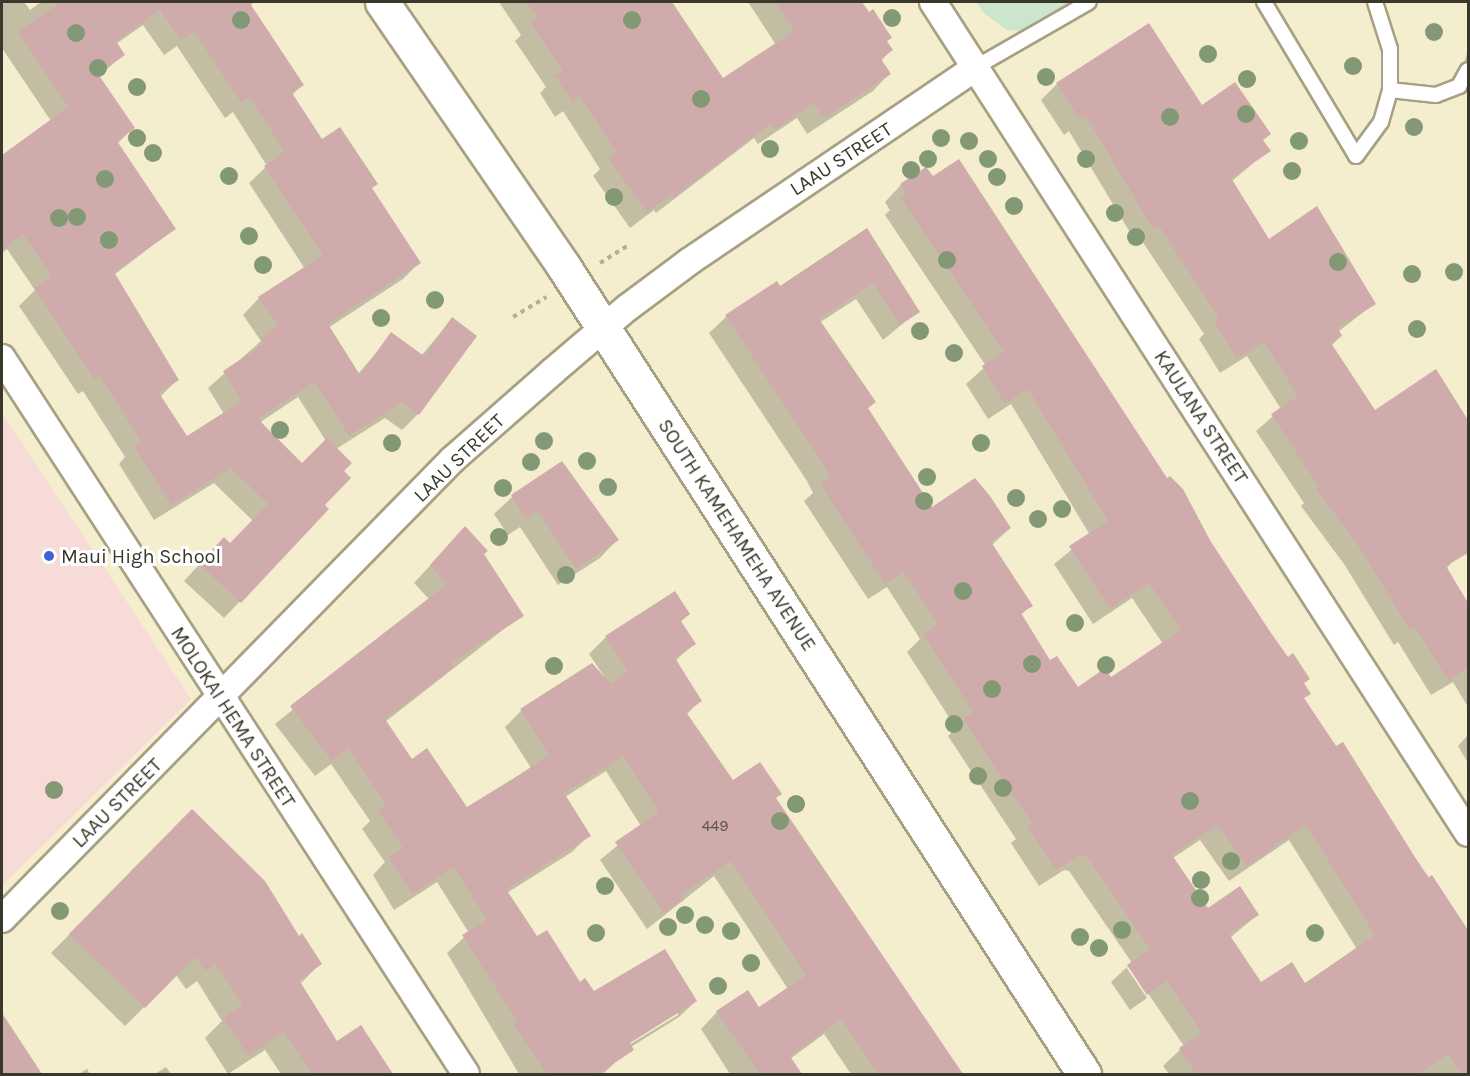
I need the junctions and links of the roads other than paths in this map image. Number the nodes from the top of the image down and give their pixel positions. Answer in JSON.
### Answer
{"nodes":[{"id":1,"x":381,"y":2,"type":"edge"},
{"id":2,"x":933,"y":2,"type":"edge"},
{"id":3,"x":1089,"y":2,"type":"edge"},
{"id":4,"x":1264,"y":2,"type":"edge"},
{"id":5,"x":1375,"y":2,"type":"edge"},
{"id":6,"x":976,"y":67,"type":"junction"},
{"id":7,"x":1468,"y":70,"type":"edge"},
{"id":8,"x":1390,"y":90,"type":"junction"},
{"id":9,"x":603,"y":328,"type":"junction"},
{"id":10,"x":2,"y":358,"type":"edge"},
{"id":11,"x":221,"y":698,"type":"junction"},
{"id":12,"x":1468,"y":833,"type":"edge"},
{"id":13,"x":2,"y":919,"type":"edge"},
{"id":14,"x":466,"y":1074,"type":"edge"},
{"id":15,"x":1084,"y":1074,"type":"edge"}],
"edges":[{"from":1,"to":9,"type":"street","name":"SOUTH KAMEHAMEHA AVENUE"},
{"from":2,"to":6,"type":"street","name":"KAULANA STREET"},
{"from":3,"to":6,"type":"lane"},
{"from":4,"to":8,"type":"lane"},
{"from":5,"to":8,"type":"lane"},
{"from":6,"to":9,"type":"street","name":"LAAU STREET"},
{"from":6,"to":12,"type":"street","name":"KAULANA STREET"},
{"from":7,"to":8,"type":"lane"},
{"from":9,"to":11,"type":"street","name":"LAAU STREET"},
{"from":9,"to":15,"type":"street","name":"SOUTH KAMEHAMEHA AVENUE"},
{"from":10,"to":11,"type":"street","name":"MOLOKAI HEMA STREET"},
{"from":11,"to":13,"type":"street","name":"LAAU STREET"},
{"from":11,"to":14,"type":"street","name":"MOLOKAI HEMA STREET"}]}
